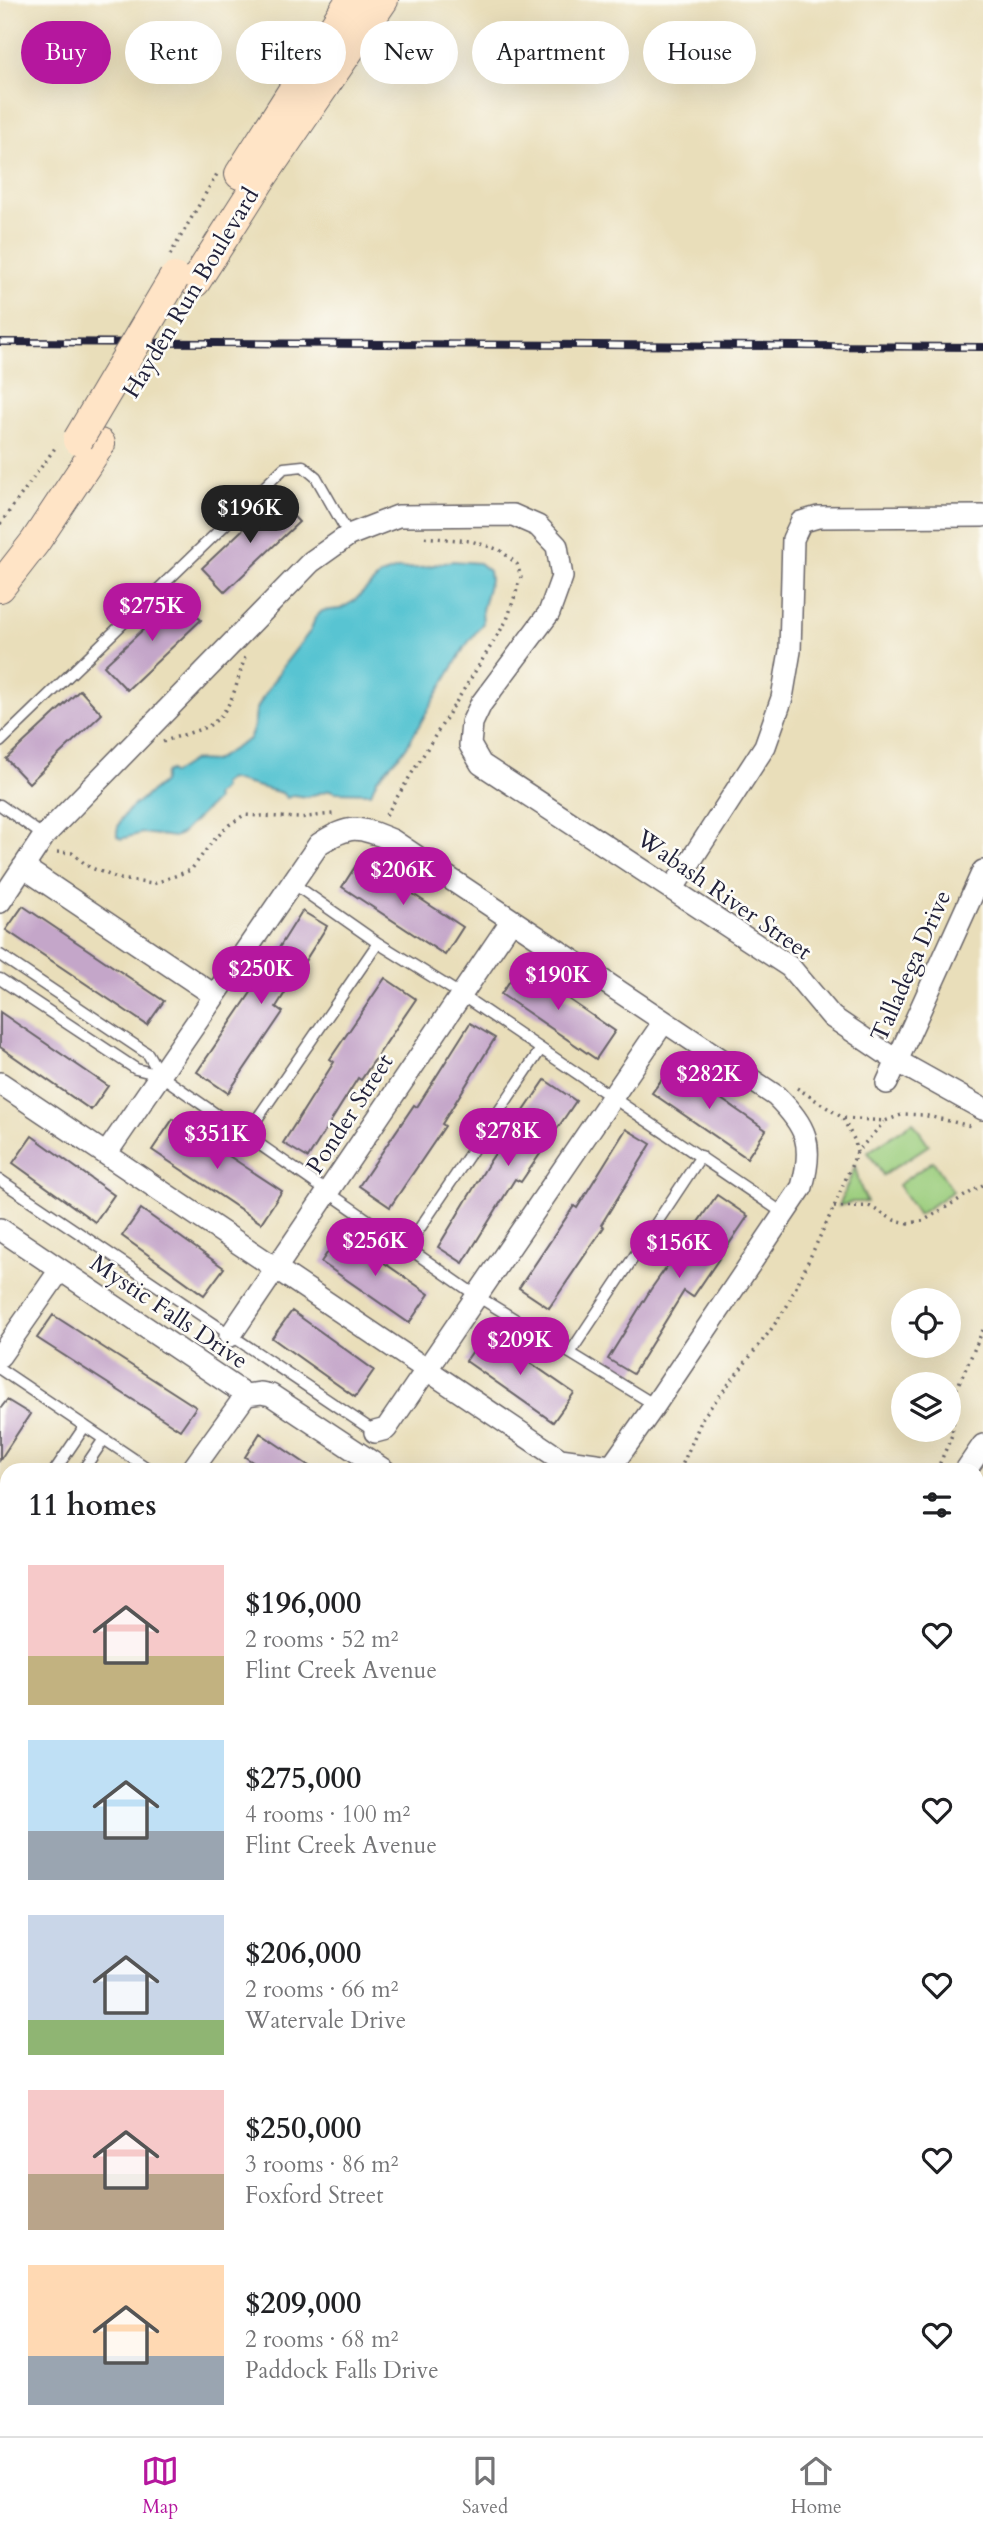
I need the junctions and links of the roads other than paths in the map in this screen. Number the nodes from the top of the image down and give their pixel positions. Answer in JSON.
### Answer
{"nodes":[{"id":1,"x":351,"y":0,"type":"edge"},
{"id":2,"x":383,"y":0,"type":"edge"},
{"id":3,"x":184,"y":280,"type":"junction"},
{"id":4,"x":78,"y":444,"type":"junction"},
{"id":5,"x":983,"y":516,"type":"edge"},
{"id":6,"x":349,"y":535,"type":"junction"},
{"id":7,"x":0,"y":553,"type":"edge"},
{"id":8,"x":0,"y":587,"type":"edge"},
{"id":9,"x":0,"y":743,"type":"edge"},
{"id":10,"x":0,"y":806,"type":"edge"},
{"id":11,"x":50,"y":839,"type":"junction"},
{"id":12,"x":29,"y":870,"type":"junction"},
{"id":13,"x":983,"y":871,"type":"edge"},
{"id":14,"x":291,"y":882,"type":"junction"},
{"id":15,"x":673,"y":888,"type":"junction"},
{"id":16,"x":0,"y":902,"type":"edge"},
{"id":17,"x":512,"y":920,"type":"junction"},
{"id":18,"x":378,"y":943,"type":"junction"},
{"id":19,"x":0,"y":956,"type":"edge"},
{"id":20,"x":0,"y":979,"type":"edge"},
{"id":21,"x":460,"y":995,"type":"junction"},
{"id":22,"x":214,"y":996,"type":"junction"},
{"id":23,"x":663,"y":1023,"type":"junction"},
{"id":24,"x":541,"y":1049,"type":"junction"},
{"id":25,"x":897,"y":1061,"type":"junction"},
{"id":26,"x":160,"y":1075,"type":"junction"},
{"id":27,"x":0,"y":1083,"type":"edge"},
{"id":28,"x":887,"y":1083,"type":"dead end"},
{"id":29,"x":613,"y":1098,"type":"junction"},
{"id":30,"x":983,"y":1110,"type":"edge"},
{"id":31,"x":246,"y":1135,"type":"junction"},
{"id":32,"x":106,"y":1154,"type":"junction"},
{"id":33,"x":701,"y":1156,"type":"junction"},
{"id":34,"x":0,"y":1180,"type":"edge"},
{"id":35,"x":329,"y":1193,"type":"junction"},
{"id":36,"x":783,"y":1213,"type":"junction"},
{"id":37,"x":0,"y":1229,"type":"edge"},
{"id":38,"x":407,"y":1247,"type":"junction"},
{"id":39,"x":276,"y":1269,"type":"junction"},
{"id":40,"x":60,"y":1270,"type":"junction"},
{"id":41,"x":477,"y":1296,"type":"junction"},
{"id":42,"x":8,"y":1328,"type":"edge"},
{"id":43,"x":230,"y":1336,"type":"junction"},
{"id":44,"x":570,"y":1353,"type":"junction"},
{"id":45,"x":0,"y":1356,"type":"edge"},
{"id":46,"x":0,"y":1369,"type":"edge"},
{"id":47,"x":426,"y":1371,"type":"junction"},
{"id":48,"x":246,"y":1395,"type":"junction"},
{"id":49,"x":655,"y":1405,"type":"junction"},
{"id":50,"x":85,"y":1426,"type":"junction"},
{"id":51,"x":375,"y":1432,"type":"joint"},
{"id":52,"x":104,"y":1439,"type":"junction"},
{"id":53,"x":983,"y":1445,"type":"edge"},
{"id":54,"x":60,"y":1463,"type":"edge"},
{"id":55,"x":88,"y":1463,"type":"edge"},
{"id":56,"x":140,"y":1463,"type":"edge"},
{"id":57,"x":199,"y":1463,"type":"edge"},
{"id":58,"x":373,"y":1463,"type":"edge"},
{"id":59,"x":582,"y":1463,"type":"edge"},
{"id":60,"x":614,"y":1463,"type":"edge"},
{"id":61,"x":971,"y":1463,"type":"edge"}],
"edges":[{"from":1,"to":3,"type":"main road","name":"Hayden Run Boulevard"},
{"from":2,"to":3,"type":"main road","name":"Hayden Run Boulevard"},
{"from":3,"to":4,"type":"main road","name":"Hayden Run Boulevard","bridge":true},
{"from":4,"to":7,"type":"main road","name":"Hayden Run Boulevard"},
{"from":4,"to":8,"type":"main road","name":"Hayden Run Boulevard"},
{"from":5,"to":15,"type":"street"},
{"from":6,"to":9,"type":"lane"},
{"from":6,"to":11,"type":"street"},
{"from":6,"to":15,"type":"street","name":"Wabash River Street"},
{"from":10,"to":11,"type":"lane"},
{"from":11,"to":12,"type":"street"},
{"from":12,"to":16,"type":"street"},
{"from":12,"to":22,"type":"street"},
{"from":13,"to":25,"type":"street","name":"Talladega Drive"},
{"from":14,"to":17,"type":"street"},
{"from":14,"to":18,"type":"lane"},
{"from":14,"to":22,"type":"street"},
{"from":15,"to":25,"type":"street","name":"Wabash River Street"},
{"from":17,"to":21,"type":"street","name":"Ponder Street"},
{"from":17,"to":23,"type":"street"},
{"from":18,"to":21,"type":"lane"},
{"from":18,"to":31,"type":"lane"},
{"from":19,"to":26,"type":"lane"},
{"from":20,"to":26,"type":"lane"},
{"from":21,"to":24,"type":"lane"},
{"from":21,"to":35,"type":"street","name":"Ponder Street"},
{"from":22,"to":26,"type":"street"},
{"from":23,"to":29,"type":"street"},
{"from":23,"to":36,"type":"street"},
{"from":24,"to":29,"type":"lane"},
{"from":24,"to":38,"type":"lane"},
{"from":25,"to":28,"type":"street","name":"Talladega Drive"},
{"from":25,"to":30,"type":"street","name":"Wabash River Street"},
{"from":26,"to":31,"type":"lane"},
{"from":26,"to":32,"type":"street"},
{"from":27,"to":32,"type":"street"},
{"from":29,"to":33,"type":"lane"},
{"from":29,"to":41,"type":"street"},
{"from":31,"to":35,"type":"lane"},
{"from":32,"to":39,"type":"street"},
{"from":33,"to":36,"type":"lane"},
{"from":33,"to":44,"type":"lane"},
{"from":34,"to":43,"type":"lane"},
{"from":35,"to":38,"type":"lane"},
{"from":35,"to":39,"type":"street","name":"Ponder Street"},
{"from":36,"to":49,"type":"street"},
{"from":37,"to":40,"type":"street","name":"Mystic Falls Drive"},
{"from":38,"to":41,"type":"lane"},
{"from":39,"to":43,"type":"street","name":"Ponder Street"},
{"from":39,"to":47,"type":"street"},
{"from":40,"to":42,"type":"street"},
{"from":40,"to":48,"type":"street","name":"Mystic Falls Drive"},
{"from":41,"to":44,"type":"lane"},
{"from":41,"to":47,"type":"street"},
{"from":42,"to":45,"type":"street"},
{"from":43,"to":51,"type":"lane"},
{"from":44,"to":49,"type":"lane"},
{"from":46,"to":50,"type":"lane"},
{"from":47,"to":51,"type":"street"},
{"from":47,"to":59,"type":"street"},
{"from":48,"to":57,"type":"street"},
{"from":48,"to":58,"type":"street","name":"Mystic Falls Drive"},
{"from":49,"to":60,"type":"street"},
{"from":50,"to":52,"type":"lane"},
{"from":50,"to":54,"type":"lane"},
{"from":52,"to":55,"type":"lane"},
{"from":52,"to":56,"type":"lane"},
{"from":53,"to":61,"type":"street"}]}
